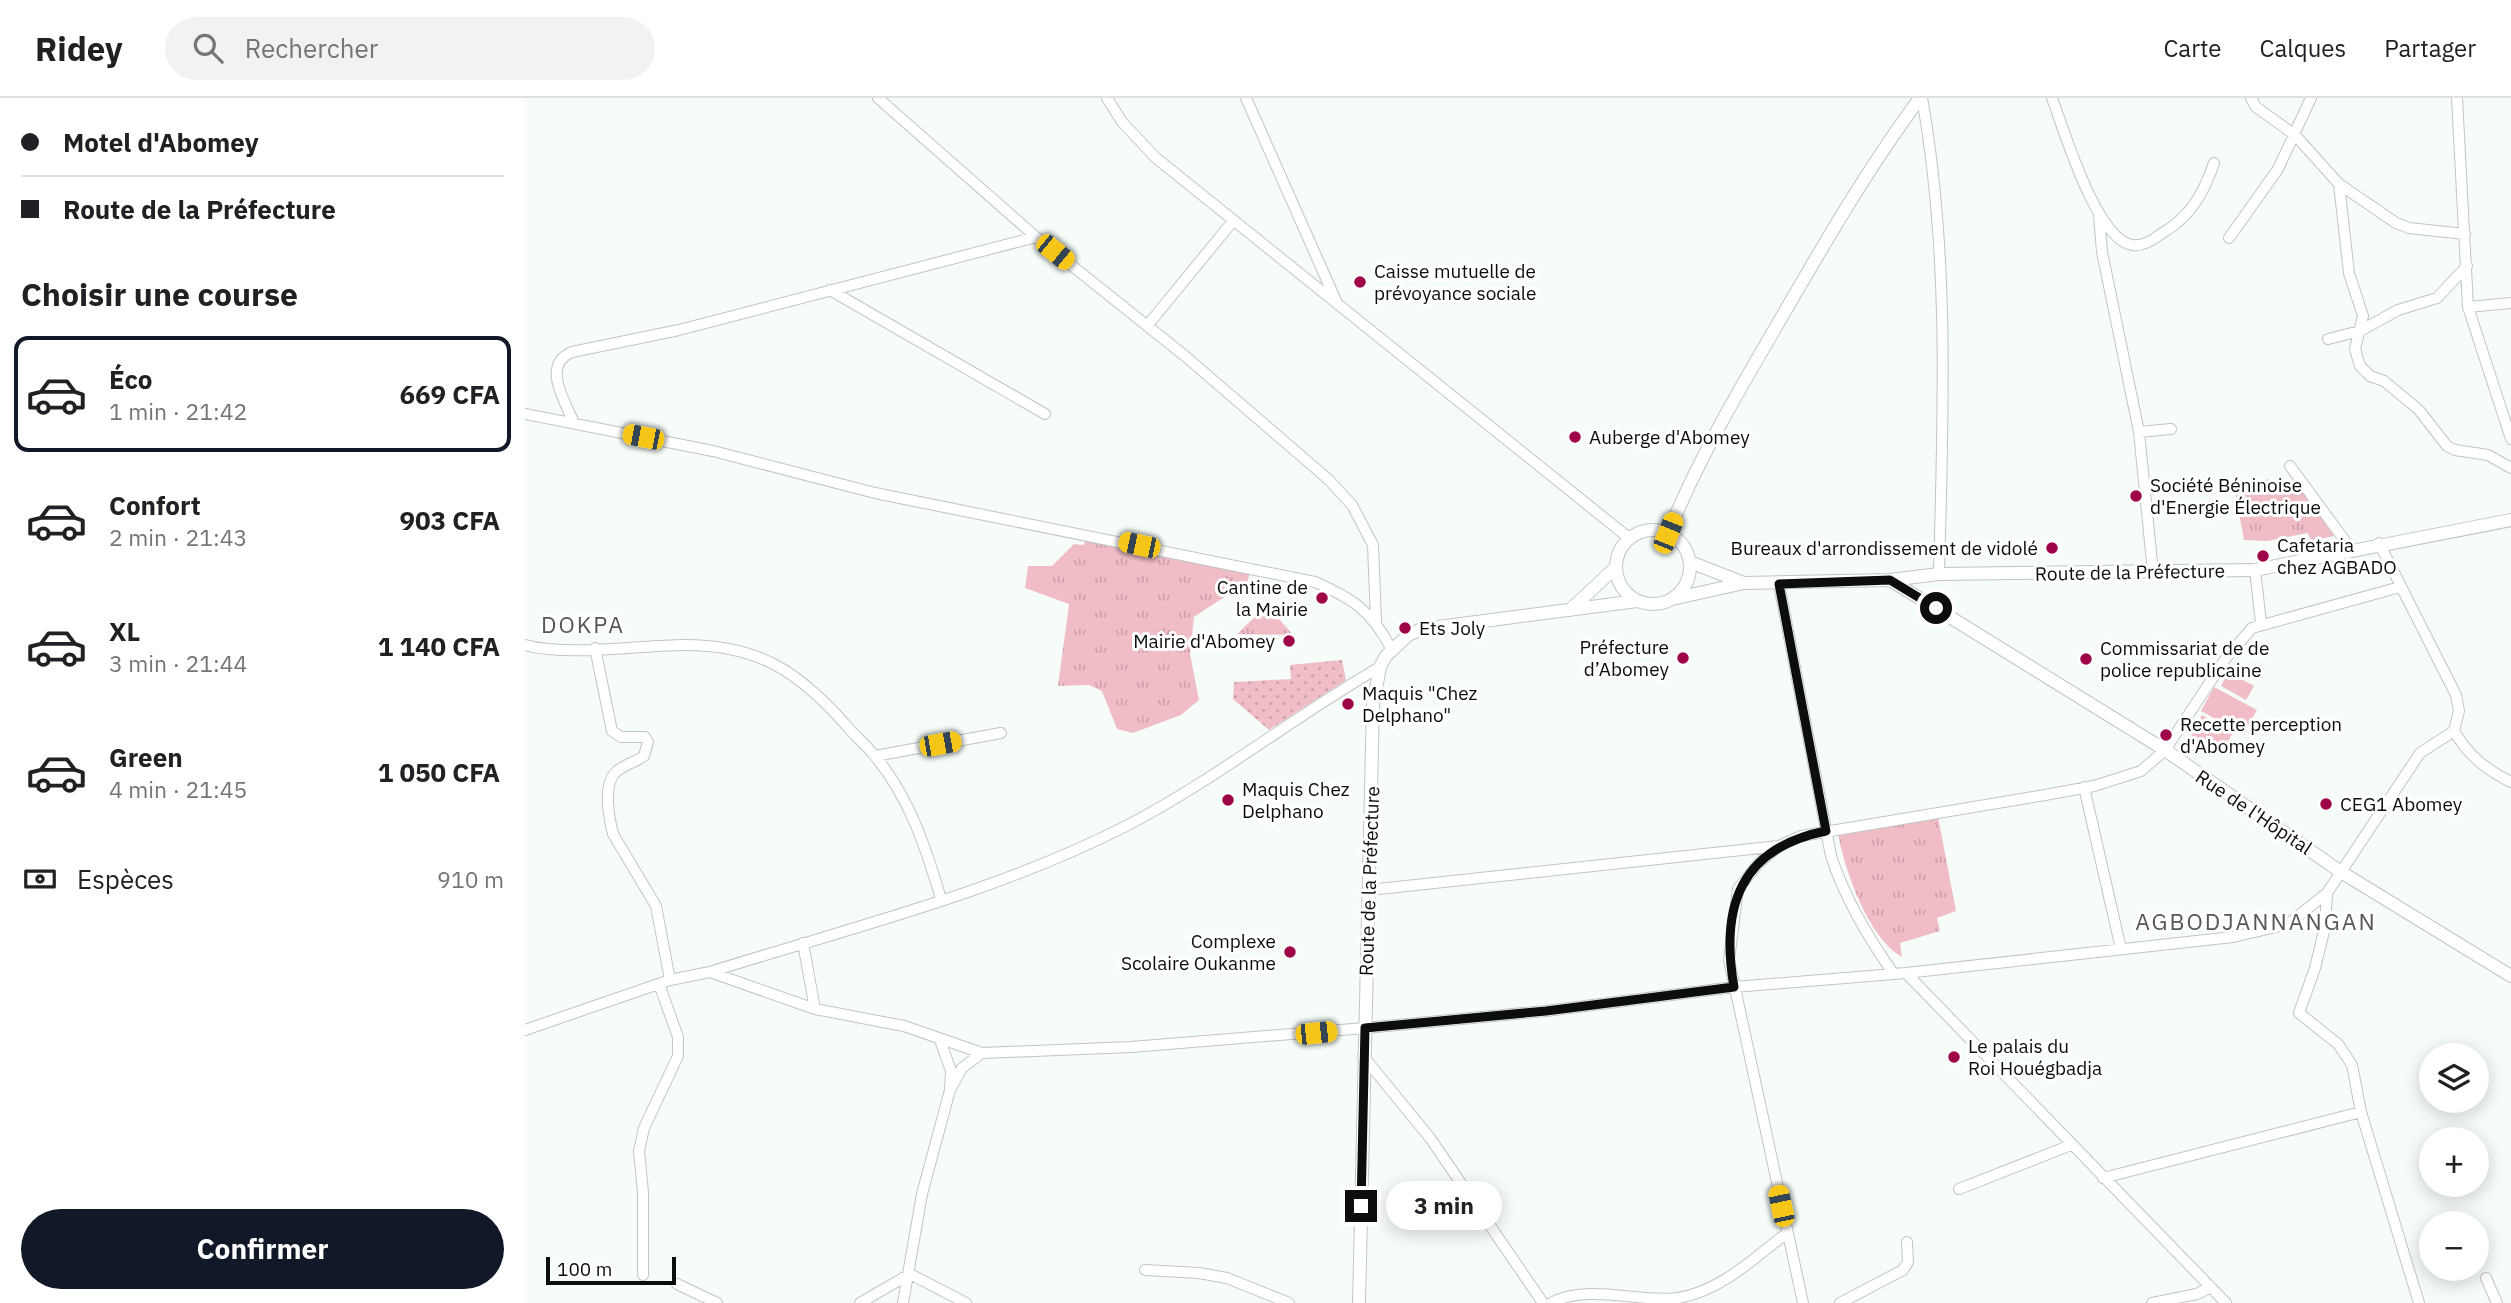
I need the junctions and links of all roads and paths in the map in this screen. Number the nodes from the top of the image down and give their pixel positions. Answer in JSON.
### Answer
{"nodes":[{"id":1,"x":878,"y":98,"type":"edge"},
{"id":2,"x":1107,"y":98,"type":"edge"},
{"id":3,"x":1246,"y":98,"type":"edge"},
{"id":4,"x":1921,"y":98,"type":"edge"},
{"id":5,"x":2052,"y":98,"type":"edge"},
{"id":6,"x":2251,"y":98,"type":"edge"},
{"id":7,"x":2311,"y":98,"type":"edge"},
{"id":8,"x":2457,"y":98,"type":"edge"},
{"id":9,"x":2295,"y":135,"type":"junction"},
{"id":10,"x":2214,"y":163,"type":"dead end"},
{"id":11,"x":2339,"y":184,"type":"junction"},
{"id":12,"x":2099,"y":215,"type":"junction"},
{"id":13,"x":1233,"y":220,"type":"junction"},
{"id":14,"x":2465,"y":234,"type":"junction"},
{"id":15,"x":1036,"y":237,"type":"junction"},
{"id":16,"x":2229,"y":238,"type":"dead end"},
{"id":17,"x":2467,"y":266,"type":"junction"},
{"id":18,"x":830,"y":290,"type":"junction"},
{"id":19,"x":2511,"y":303,"type":"edge"},
{"id":20,"x":1338,"y":306,"type":"junction"},
{"id":21,"x":2468,"y":307,"type":"junction"},
{"id":22,"x":1147,"y":326,"type":"junction"},
{"id":23,"x":2360,"y":331,"type":"junction"},
{"id":24,"x":2328,"y":339,"type":"dead end"},
{"id":25,"x":525,"y":414,"type":"edge"},
{"id":26,"x":1045,"y":414,"type":"dead end"},
{"id":27,"x":574,"y":423,"type":"junction"},
{"id":28,"x":2171,"y":429,"type":"dead end"},
{"id":29,"x":2139,"y":432,"type":"junction"},
{"id":30,"x":2511,"y":439,"type":"edge"},
{"id":31,"x":2290,"y":466,"type":"dead end"},
{"id":32,"x":2511,"y":468,"type":"edge"},
{"id":33,"x":2511,"y":520,"type":"edge"},
{"id":34,"x":1668,"y":533,"type":"junction"},
{"id":35,"x":1629,"y":538,"type":"junction"},
{"id":36,"x":2379,"y":544,"type":"junction"},
{"id":37,"x":2351,"y":550,"type":"junction"},
{"id":38,"x":1690,"y":562,"type":"junction"},
{"id":39,"x":1615,"y":568,"type":"junction"},
{"id":40,"x":2255,"y":570,"type":"junction"},
{"id":41,"x":2153,"y":572,"type":"junction"},
{"id":42,"x":1939,"y":574,"type":"junction"},
{"id":43,"x":1890,"y":580,"type":"junction"},
{"id":44,"x":1744,"y":583,"type":"junction"},
{"id":45,"x":1779,"y":584,"type":"junction"},
{"id":46,"x":2400,"y":587,"type":"junction"},
{"id":47,"x":1672,"y":599,"type":"junction"},
{"id":48,"x":1637,"y":601,"type":"junction"},
{"id":49,"x":1570,"y":610,"type":"junction"},
{"id":50,"x":1376,"y":621,"type":"junction"},
{"id":51,"x":2261,"y":623,"type":"junction"},
{"id":52,"x":525,"y":645,"type":"edge"},
{"id":53,"x":595,"y":648,"type":"junction"},
{"id":54,"x":1391,"y":649,"type":"junction"},
{"id":55,"x":1380,"y":667,"type":"junction"},
{"id":56,"x":2454,"y":731,"type":"junction"},
{"id":57,"x":1001,"y":733,"type":"dead end"},
{"id":58,"x":2165,"y":750,"type":"junction"},
{"id":59,"x":875,"y":756,"type":"junction"},
{"id":60,"x":2511,"y":782,"type":"edge"},
{"id":61,"x":2084,"y":788,"type":"junction"},
{"id":62,"x":1826,"y":831,"type":"junction"},
{"id":63,"x":1779,"y":846,"type":"junction"},
{"id":64,"x":2341,"y":872,"type":"junction"},
{"id":65,"x":1369,"y":890,"type":"junction"},
{"id":66,"x":2327,"y":893,"type":"junction"},
{"id":67,"x":941,"y":899,"type":"junction"},
{"id":68,"x":803,"y":943,"type":"junction"},
{"id":69,"x":2121,"y":949,"type":"junction"},
{"id":70,"x":710,"y":972,"type":"junction"},
{"id":71,"x":1892,"y":973,"type":"junction"},
{"id":72,"x":1906,"y":973,"type":"junction"},
{"id":73,"x":2511,"y":976,"type":"edge"},
{"id":74,"x":670,"y":980,"type":"junction"},
{"id":75,"x":659,"y":984,"type":"junction"},
{"id":76,"x":1734,"y":987,"type":"junction"},
{"id":77,"x":815,"y":1009,"type":"junction"},
{"id":78,"x":1365,"y":1028,"type":"junction"},
{"id":79,"x":525,"y":1030,"type":"edge"},
{"id":80,"x":940,"y":1040,"type":"junction"},
{"id":81,"x":982,"y":1053,"type":"junction"},
{"id":82,"x":1363,"y":1056,"type":"junction"},
{"id":83,"x":950,"y":1090,"type":"junction"},
{"id":84,"x":2361,"y":1112,"type":"junction"},
{"id":85,"x":2071,"y":1145,"type":"junction"},
{"id":86,"x":2103,"y":1178,"type":"junction"},
{"id":87,"x":1959,"y":1189,"type":"dead end"},
{"id":88,"x":1787,"y":1233,"type":"junction"},
{"id":89,"x":1907,"y":1242,"type":"dead end"},
{"id":90,"x":1145,"y":1270,"type":"dead end"},
{"id":91,"x":910,"y":1274,"type":"junction"},
{"id":92,"x":643,"y":1275,"type":"dead end"},
{"id":93,"x":2487,"y":1281,"type":"edge"},
{"id":94,"x":677,"y":1284,"type":"dead end"},
{"id":95,"x":2210,"y":1287,"type":"junction"},
{"id":96,"x":717,"y":1303,"type":"edge"},
{"id":97,"x":860,"y":1303,"type":"edge"},
{"id":98,"x":903,"y":1303,"type":"edge"},
{"id":99,"x":966,"y":1303,"type":"edge"},
{"id":100,"x":1289,"y":1303,"type":"edge"},
{"id":101,"x":1359,"y":1303,"type":"edge"},
{"id":102,"x":1543,"y":1303,"type":"edge"},
{"id":103,"x":1551,"y":1303,"type":"edge"},
{"id":104,"x":1803,"y":1303,"type":"edge"},
{"id":105,"x":1840,"y":1303,"type":"edge"},
{"id":106,"x":2152,"y":1303,"type":"edge"},
{"id":107,"x":2226,"y":1303,"type":"edge"},
{"id":108,"x":2419,"y":1303,"type":"edge"},
{"id":109,"x":2497,"y":1303,"type":"edge"}],
"edges":[{"from":1,"to":15,"type":"street"},
{"from":2,"to":13,"type":"street"},
{"from":3,"to":20,"type":"street"},
{"from":4,"to":34,"type":"street"},
{"from":4,"to":42,"type":"street"},
{"from":5,"to":12,"type":"street"},
{"from":6,"to":9,"type":"street"},
{"from":7,"to":9,"type":"street"},
{"from":8,"to":14,"type":"street"},
{"from":9,"to":11,"type":"street"},
{"from":9,"to":16,"type":"street"},
{"from":10,"to":12,"type":"street"},
{"from":11,"to":14,"type":"street"},
{"from":11,"to":23,"type":"street"},
{"from":12,"to":29,"type":"street"},
{"from":13,"to":20,"type":"street"},
{"from":13,"to":22,"type":"street"},
{"from":14,"to":17,"type":"street"},
{"from":15,"to":18,"type":"street"},
{"from":15,"to":22,"type":"street"},
{"from":17,"to":21,"type":"street"},
{"from":17,"to":23,"type":"street"},
{"from":18,"to":26,"type":"street"},
{"from":18,"to":27,"type":"street"},
{"from":19,"to":21,"type":"street"},
{"from":20,"to":35,"type":"street"},
{"from":21,"to":30,"type":"street"},
{"from":22,"to":50,"type":"street"},
{"from":23,"to":24,"type":"street"},
{"from":23,"to":32,"type":"street"},
{"from":25,"to":27,"type":"street"},
{"from":27,"to":50,"type":"street"},
{"from":28,"to":29,"type":"street"},
{"from":29,"to":41,"type":"street"},
{"from":31,"to":37,"type":"street"},
{"from":33,"to":36,"type":"street","name":"Route de la Préfecture"},
{"from":34,"to":35,"type":"street"},
{"from":34,"to":38,"type":"street"},
{"from":35,"to":39,"type":"street"},
{"from":36,"to":37,"type":"street","name":"Route de la Préfecture"},
{"from":36,"to":46,"type":"street"},
{"from":37,"to":40,"type":"street","name":"Route de la Préfecture"},
{"from":38,"to":44,"type":"street","name":"Route de la Préfecture"},
{"from":38,"to":47,"type":"street"},
{"from":39,"to":48,"type":"street"},
{"from":39,"to":49,"type":"street"},
{"from":40,"to":41,"type":"street","name":"Route de la Préfecture"},
{"from":40,"to":51,"type":"street"},
{"from":41,"to":42,"type":"street","name":"Route de la Préfecture"},
{"from":42,"to":43,"type":"street","name":"Route de la Préfecture"},
{"from":43,"to":45,"type":"street","name":"Route de la Préfecture"},
{"from":43,"to":58,"type":"street","name":"Rue de l'Hôpital"},
{"from":44,"to":45,"type":"street","name":"Route de la Préfecture"},
{"from":44,"to":47,"type":"street","name":"Route de la Préfecture"},
{"from":45,"to":62,"type":"street"},
{"from":46,"to":51,"type":"street"},
{"from":46,"to":56,"type":"street"},
{"from":47,"to":48,"type":"street"},
{"from":48,"to":49,"type":"street","name":"Route de la Préfecture"},
{"from":49,"to":54,"type":"street","name":"Route de la Préfecture"},
{"from":50,"to":54,"type":"street"},
{"from":51,"to":58,"type":"street"},
{"from":52,"to":53,"type":"street"},
{"from":53,"to":59,"type":"street"},
{"from":53,"to":74,"type":"street"},
{"from":54,"to":55,"type":"street","name":"Route de la Préfecture"},
{"from":55,"to":65,"type":"street","name":"Route de la Préfecture"},
{"from":55,"to":67,"type":"street"},
{"from":56,"to":60,"type":"street"},
{"from":56,"to":64,"type":"street"},
{"from":57,"to":59,"type":"street"},
{"from":58,"to":61,"type":"street"},
{"from":58,"to":64,"type":"street","name":"Rue de l'Hôpital"},
{"from":59,"to":67,"type":"street"},
{"from":61,"to":62,"type":"street"},
{"from":61,"to":69,"type":"street"},
{"from":62,"to":63,"type":"street"},
{"from":62,"to":71,"type":"street"},
{"from":63,"to":65,"type":"street"},
{"from":63,"to":76,"type":"street"},
{"from":64,"to":66,"type":"street"},
{"from":64,"to":73,"type":"street","name":"Rue de l'Hôpital"},
{"from":65,"to":78,"type":"street","name":"Route de la Préfecture"},
{"from":66,"to":69,"type":"street"},
{"from":66,"to":84,"type":"street"},
{"from":67,"to":68,"type":"street"},
{"from":68,"to":70,"type":"street"},
{"from":68,"to":77,"type":"street"},
{"from":69,"to":72,"type":"street"},
{"from":70,"to":74,"type":"street"},
{"from":70,"to":77,"type":"street"},
{"from":71,"to":72,"type":"street"},
{"from":71,"to":76,"type":"street"},
{"from":72,"to":85,"type":"street"},
{"from":74,"to":75,"type":"street"},
{"from":75,"to":79,"type":"street"},
{"from":75,"to":92,"type":"street"},
{"from":76,"to":78,"type":"street"},
{"from":76,"to":88,"type":"street"},
{"from":77,"to":80,"type":"street"},
{"from":78,"to":81,"type":"street"},
{"from":78,"to":82,"type":"street","name":"Route de la Préfecture"},
{"from":80,"to":81,"type":"street"},
{"from":80,"to":83,"type":"street"},
{"from":81,"to":83,"type":"street"},
{"from":82,"to":101,"type":"street","name":"Route de la Préfecture"},
{"from":82,"to":102,"type":"street"},
{"from":83,"to":91,"type":"street"},
{"from":84,"to":86,"type":"street"},
{"from":84,"to":108,"type":"street"},
{"from":85,"to":86,"type":"street"},
{"from":85,"to":87,"type":"street"},
{"from":86,"to":95,"type":"street"},
{"from":88,"to":103,"type":"street"},
{"from":88,"to":104,"type":"street"},
{"from":89,"to":105,"type":"street"},
{"from":90,"to":100,"type":"street"},
{"from":91,"to":97,"type":"street"},
{"from":91,"to":98,"type":"street"},
{"from":91,"to":99,"type":"street"},
{"from":93,"to":109,"type":"street"},
{"from":94,"to":96,"type":"street"},
{"from":95,"to":106,"type":"street"},
{"from":95,"to":107,"type":"street"}]}
